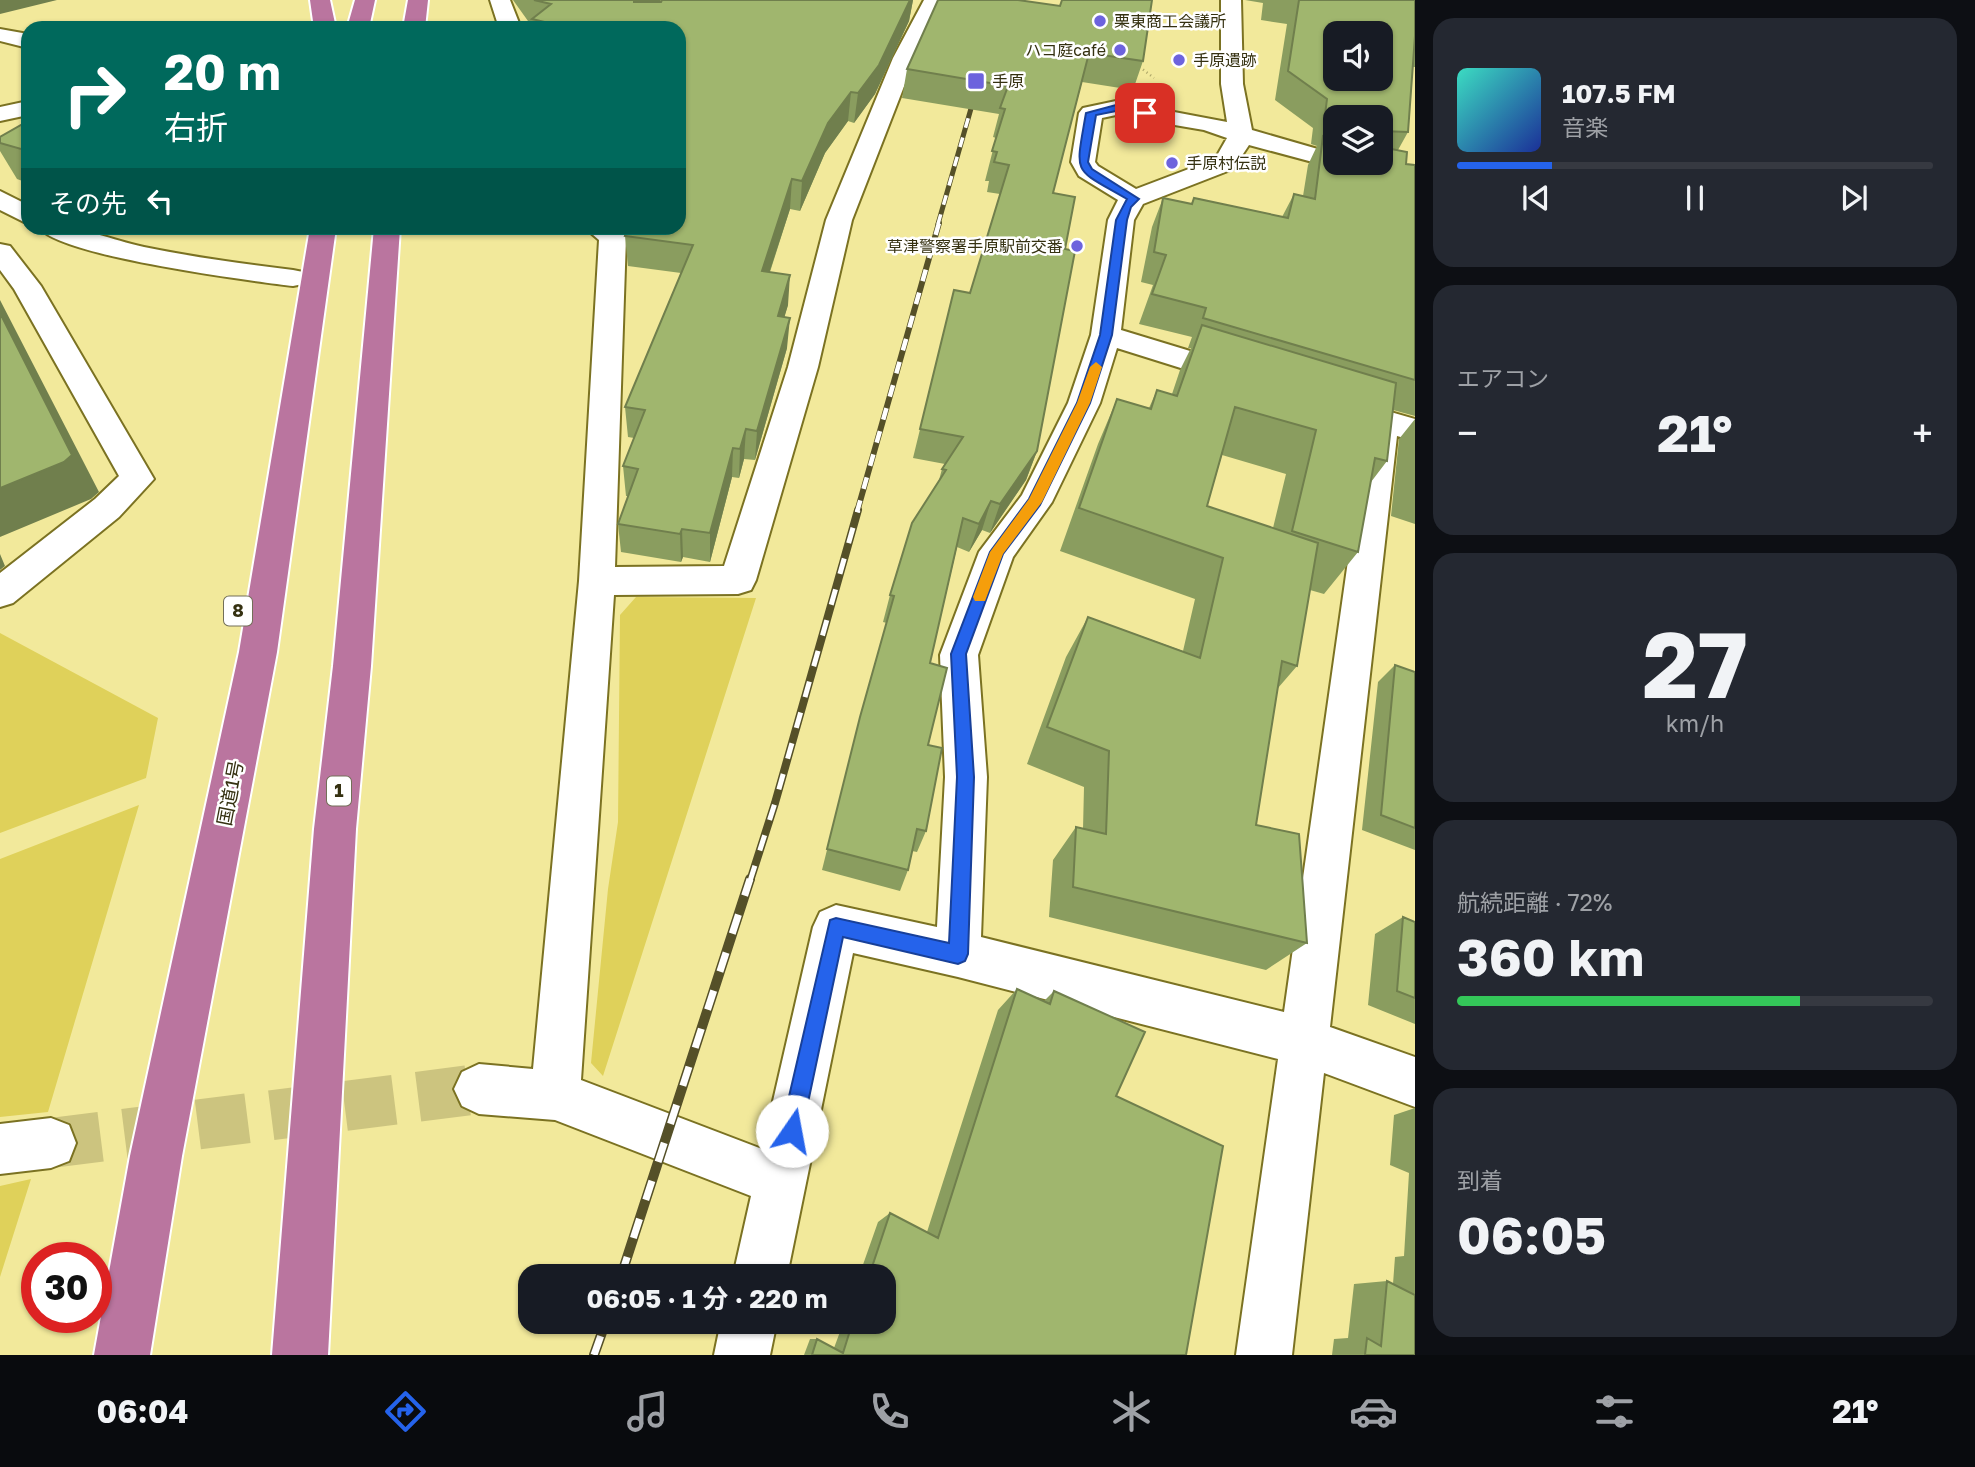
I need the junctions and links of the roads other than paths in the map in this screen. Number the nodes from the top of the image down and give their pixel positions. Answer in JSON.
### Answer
{"nodes":[{"id":1,"x":320,"y":0,"type":"edge"},
{"id":2,"x":365,"y":0,"type":"edge"},
{"id":3,"x":418,"y":0,"type":"edge"},
{"id":4,"x":500,"y":0,"type":"edge"},
{"id":5,"x":1231,"y":0,"type":"edge"},
{"id":6,"x":921,"y":8,"type":"edge"},
{"id":7,"x":324,"y":21,"type":"edge"},
{"id":8,"x":360,"y":21,"type":"edge"},
{"id":9,"x":415,"y":21,"type":"edge"},
{"id":10,"x":508,"y":21,"type":"edge"},
{"id":11,"x":0,"y":35,"type":"edge"},
{"id":12,"x":21,"y":40,"type":"edge"},
{"id":13,"x":21,"y":98,"type":"edge"},
{"id":14,"x":0,"y":103,"type":"edge"},
{"id":15,"x":21,"y":110,"type":"edge"},
{"id":16,"x":0,"y":114,"type":"edge"},
{"id":17,"x":1241,"y":134,"type":"junction"},
{"id":18,"x":1323,"y":158,"type":"edge"},
{"id":19,"x":0,"y":198,"type":"edge"},
{"id":20,"x":1128,"y":209,"type":"junction"},
{"id":21,"x":21,"y":212,"type":"edge"},
{"id":22,"x":75,"y":235,"type":"edge"},
{"id":23,"x":302,"y":235,"type":"edge"},
{"id":24,"x":322,"y":235,"type":"edge"},
{"id":25,"x":386,"y":235,"type":"edge"},
{"id":26,"x":610,"y":235,"type":"edge"},
{"id":27,"x":0,"y":252,"type":"edge"},
{"id":28,"x":293,"y":278,"type":"junction"},
{"id":29,"x":1106,"y":335,"type":"junction"},
{"id":30,"x":1265,"y":385,"type":"edge"},
{"id":31,"x":1317,"y":401,"type":"edge"},
{"id":32,"x":1399,"y":426,"type":"edge"},
{"id":33,"x":597,"y":581,"type":"junction"},
{"id":34,"x":0,"y":593,"type":"edge"},
{"id":35,"x":220,"y":843,"type":"junction"},
{"id":36,"x":958,"y":954,"type":"junction"},
{"id":37,"x":1302,"y":1041,"type":"junction"},
{"id":38,"x":1415,"y":1082,"type":"edge"},
{"id":39,"x":479,"y":1088,"type":"tunnel mouth"},
{"id":40,"x":555,"y":1094,"type":"junction"},
{"id":41,"x":51,"y":1143,"type":"tunnel mouth"},
{"id":42,"x":0,"y":1149,"type":"edge"},
{"id":43,"x":781,"y":1182,"type":"junction"},
{"id":44,"x":763,"y":1264,"type":"edge"},
{"id":45,"x":746,"y":1334,"type":"edge"},
{"id":46,"x":122,"y":1355,"type":"edge"},
{"id":47,"x":299,"y":1355,"type":"edge"},
{"id":48,"x":742,"y":1355,"type":"edge"},
{"id":49,"x":1264,"y":1355,"type":"edge"}],
"edges":[{"from":1,"to":7,"type":"highway"},
{"from":2,"to":8,"type":"highway"},
{"from":3,"to":9,"type":"highway"},
{"from":4,"to":10,"type":"street"},
{"from":5,"to":17,"type":"street"},
{"from":6,"to":33,"type":"street"},
{"from":11,"to":12,"type":"street"},
{"from":13,"to":14,"type":"street"},
{"from":15,"to":16,"type":"street"},
{"from":17,"to":18,"type":"street"},
{"from":17,"to":20,"type":"street"},
{"from":17,"to":20,"type":"street"},
{"from":19,"to":21,"type":"street"},
{"from":20,"to":29,"type":"street"},
{"from":22,"to":28,"type":"street"},
{"from":23,"to":28,"type":"highway","number":"8"},
{"from":24,"to":35,"type":"highway","name":"国道1号"},
{"from":25,"to":47,"type":"highway","number":"1"},
{"from":26,"to":33,"type":"street"},
{"from":27,"to":34,"type":"street"},
{"from":28,"to":35,"type":"highway","number":"8"},
{"from":29,"to":30,"type":"street"},
{"from":29,"to":36,"type":"street"},
{"from":31,"to":32,"type":"street"},
{"from":32,"to":37,"type":"street"},
{"from":33,"to":40,"type":"street"},
{"from":35,"to":46,"type":"highway","name":"国道1号"},
{"from":36,"to":37,"type":"street"},
{"from":36,"to":43,"type":"street"},
{"from":37,"to":38,"type":"street"},
{"from":37,"to":49,"type":"street"},
{"from":39,"to":40,"type":"street"},
{"from":40,"to":43,"type":"street"},
{"from":41,"to":42,"type":"street"},
{"from":43,"to":44,"type":"street"},
{"from":45,"to":48,"type":"street"}]}
